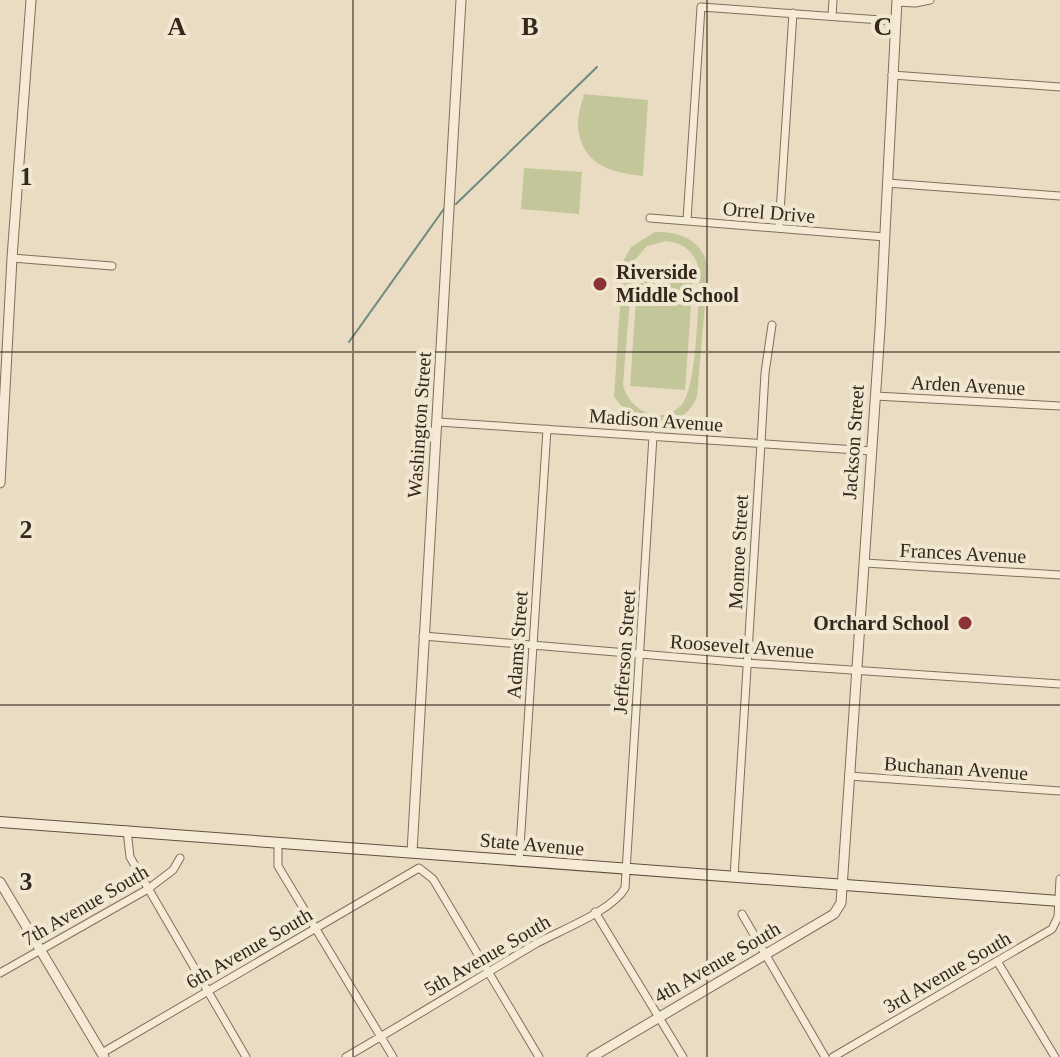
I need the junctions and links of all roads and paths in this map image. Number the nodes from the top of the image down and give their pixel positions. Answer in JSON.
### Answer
{"nodes":[{"id":1,"x":31,"y":0,"type":"edge"},
{"id":2,"x":461,"y":0,"type":"edge"},
{"id":3,"x":740,"y":0,"type":"edge"},
{"id":4,"x":833,"y":0,"type":"edge"},
{"id":5,"x":930,"y":0,"type":"edge"},
{"id":6,"x":897,"y":1,"type":"edge"},
{"id":7,"x":739,"y":9,"type":"junction"},
{"id":8,"x":793,"y":13,"type":"junction"},
{"id":9,"x":832,"y":16,"type":"junction"},
{"id":10,"x":895,"y":21,"type":"junction"},
{"id":11,"x":892,"y":75,"type":"junction"},
{"id":12,"x":1060,"y":87,"type":"edge"},
{"id":13,"x":887,"y":183,"type":"junction"},
{"id":14,"x":1060,"y":196,"type":"edge"},
{"id":15,"x":650,"y":218,"type":"dead end"},
{"id":16,"x":687,"y":220,"type":"junction"},
{"id":17,"x":779,"y":228,"type":"junction"},
{"id":18,"x":885,"y":237,"type":"junction"},
{"id":19,"x":12,"y":258,"type":"junction"},
{"id":20,"x":112,"y":266,"type":"dead end"},
{"id":21,"x":772,"y":325,"type":"dead end"},
{"id":22,"x":875,"y":396,"type":"junction"},
{"id":23,"x":1060,"y":406,"type":"edge"},
{"id":24,"x":438,"y":422,"type":"junction"},
{"id":25,"x":547,"y":429,"type":"junction"},
{"id":26,"x":653,"y":436,"type":"junction"},
{"id":27,"x":761,"y":443,"type":"junction"},
{"id":28,"x":872,"y":451,"type":"junction"},
{"id":29,"x":0,"y":483,"type":"edge"},
{"id":30,"x":865,"y":563,"type":"junction"},
{"id":31,"x":1060,"y":575,"type":"edge"},
{"id":32,"x":423,"y":636,"type":"junction"},
{"id":33,"x":533,"y":646,"type":"junction"},
{"id":34,"x":640,"y":654,"type":"junction"},
{"id":35,"x":747,"y":663,"type":"junction"},
{"id":36,"x":859,"y":670,"type":"junction"},
{"id":37,"x":1060,"y":684,"type":"edge"},
{"id":38,"x":849,"y":776,"type":"junction"},
{"id":39,"x":1060,"y":791,"type":"edge"},
{"id":40,"x":0,"y":822,"type":"edge"},
{"id":41,"x":127,"y":830,"type":"junction"},
{"id":42,"x":278,"y":843,"type":"junction"},
{"id":43,"x":412,"y":852,"type":"junction"},
{"id":44,"x":180,"y":858,"type":"dead end"},
{"id":45,"x":519,"y":862,"type":"junction"},
{"id":46,"x":625,"y":870,"type":"junction"},
{"id":47,"x":734,"y":877,"type":"junction"},
{"id":48,"x":1060,"y":879,"type":"edge"},
{"id":49,"x":0,"y":882,"type":"edge"},
{"id":50,"x":843,"y":887,"type":"junction"},
{"id":51,"x":148,"y":889,"type":"junction"},
{"id":52,"x":1060,"y":901,"type":"edge"},
{"id":53,"x":595,"y":912,"type":"junction"},
{"id":54,"x":742,"y":914,"type":"dead end"},
{"id":55,"x":317,"y":930,"type":"junction"},
{"id":56,"x":39,"y":950,"type":"junction"},
{"id":57,"x":765,"y":955,"type":"junction"},
{"id":58,"x":997,"y":961,"type":"junction"},
{"id":59,"x":489,"y":972,"type":"junction"},
{"id":60,"x":0,"y":973,"type":"edge"},
{"id":61,"x":207,"y":991,"type":"junction"},
{"id":62,"x":660,"y":1017,"type":"junction"},
{"id":63,"x":381,"y":1037,"type":"junction"},
{"id":64,"x":101,"y":1056,"type":"edge"},
{"id":65,"x":246,"y":1057,"type":"edge"},
{"id":66,"x":346,"y":1057,"type":"edge"},
{"id":67,"x":393,"y":1057,"type":"edge"},
{"id":68,"x":539,"y":1057,"type":"edge"},
{"id":69,"x":592,"y":1057,"type":"edge"},
{"id":70,"x":683,"y":1057,"type":"edge"},
{"id":71,"x":825,"y":1057,"type":"edge"},
{"id":72,"x":833,"y":1057,"type":"edge"},
{"id":73,"x":1055,"y":1057,"type":"edge"}],
"edges":[{"from":1,"to":19,"type":"street"},
{"from":2,"to":24,"type":"street","name":"Washington Street"},
{"from":3,"to":7,"type":"street"},
{"from":4,"to":9,"type":"street"},
{"from":5,"to":6,"type":"street"},
{"from":6,"to":10,"type":"street","name":"Jackson Street"},
{"from":7,"to":8,"type":"street"},
{"from":7,"to":16,"type":"street"},
{"from":8,"to":9,"type":"street"},
{"from":8,"to":17,"type":"street"},
{"from":9,"to":10,"type":"street"},
{"from":10,"to":11,"type":"street","name":"Jackson Street"},
{"from":11,"to":12,"type":"street"},
{"from":11,"to":13,"type":"street","name":"Jackson Street"},
{"from":13,"to":14,"type":"street"},
{"from":13,"to":18,"type":"street","name":"Jackson Street"},
{"from":15,"to":16,"type":"street","name":"Orrel Drive"},
{"from":16,"to":17,"type":"street","name":"Orrel Drive"},
{"from":17,"to":18,"type":"street","name":"Orrel Drive"},
{"from":18,"to":22,"type":"street","name":"Jackson Street"},
{"from":19,"to":20,"type":"street"},
{"from":19,"to":29,"type":"street"},
{"from":21,"to":27,"type":"street","name":"Monroe Street"},
{"from":22,"to":23,"type":"street","name":"Arden Avenue"},
{"from":22,"to":28,"type":"street","name":"Jackson Street"},
{"from":24,"to":25,"type":"street","name":"Madison Avenue"},
{"from":24,"to":32,"type":"street","name":"Washington Street"},
{"from":25,"to":26,"type":"street","name":"Madison Avenue"},
{"from":25,"to":33,"type":"street","name":"Adams Street"},
{"from":26,"to":27,"type":"street","name":"Madison Avenue"},
{"from":26,"to":34,"type":"street","name":"Jefferson Street"},
{"from":27,"to":28,"type":"street","name":"Madison Avenue"},
{"from":27,"to":35,"type":"street","name":"Monroe Street"},
{"from":28,"to":30,"type":"street","name":"Jackson Street"},
{"from":30,"to":31,"type":"street","name":"Frances Avenue"},
{"from":30,"to":36,"type":"street","name":"Jackson Street"},
{"from":32,"to":33,"type":"street","name":"Roosevelt Avenue"},
{"from":32,"to":43,"type":"street","name":"Washington Street"},
{"from":33,"to":34,"type":"street","name":"Roosevelt Avenue"},
{"from":33,"to":45,"type":"street","name":"Adams Street"},
{"from":34,"to":35,"type":"street","name":"Roosevelt Avenue"},
{"from":34,"to":46,"type":"street","name":"Jefferson Street"},
{"from":35,"to":36,"type":"street","name":"Roosevelt Avenue"},
{"from":35,"to":47,"type":"street","name":"Monroe Street"},
{"from":36,"to":37,"type":"street","name":"Roosevelt Avenue"},
{"from":36,"to":38,"type":"street","name":"Jackson Street"},
{"from":38,"to":39,"type":"street","name":"Buchanan Avenue"},
{"from":38,"to":50,"type":"street","name":"Jackson Street"},
{"from":40,"to":41,"type":"main road","name":"State Avenue"},
{"from":41,"to":42,"type":"main road","name":"State Avenue"},
{"from":41,"to":51,"type":"street"},
{"from":42,"to":43,"type":"main road","name":"State Avenue"},
{"from":42,"to":55,"type":"street"},
{"from":43,"to":45,"type":"main road","name":"State Avenue"},
{"from":44,"to":51,"type":"street","name":"7th Avenue South"},
{"from":45,"to":46,"type":"main road","name":"State Avenue"},
{"from":46,"to":47,"type":"main road","name":"State Avenue"},
{"from":46,"to":53,"type":"street","name":"5th Avenue South"},
{"from":47,"to":50,"type":"main road","name":"State Avenue"},
{"from":48,"to":52,"type":"street"},
{"from":49,"to":56,"type":"street"},
{"from":50,"to":52,"type":"main road","name":"State Avenue"},
{"from":50,"to":57,"type":"street","name":"4th Avenue South"},
{"from":51,"to":56,"type":"street","name":"7th Avenue South"},
{"from":51,"to":61,"type":"street"},
{"from":52,"to":58,"type":"street","name":"3rd Avenue South"},
{"from":53,"to":59,"type":"street","name":"5th Avenue South"},
{"from":53,"to":62,"type":"street"},
{"from":54,"to":57,"type":"street"},
{"from":55,"to":59,"type":"street","name":"6th Avenue South"},
{"from":55,"to":61,"type":"street","name":"6th Avenue South"},
{"from":55,"to":63,"type":"street"},
{"from":56,"to":60,"type":"street","name":"7th Avenue South"},
{"from":56,"to":64,"type":"street"},
{"from":57,"to":62,"type":"street","name":"4th Avenue South"},
{"from":57,"to":71,"type":"street"},
{"from":58,"to":72,"type":"street","name":"3rd Avenue South"},
{"from":58,"to":73,"type":"street"},
{"from":59,"to":63,"type":"street","name":"5th Avenue South"},
{"from":59,"to":68,"type":"street"},
{"from":61,"to":64,"type":"street","name":"6th Avenue South"},
{"from":61,"to":65,"type":"street"},
{"from":62,"to":69,"type":"street","name":"4th Avenue South"},
{"from":62,"to":70,"type":"street"},
{"from":63,"to":66,"type":"street","name":"5th Avenue South"},
{"from":63,"to":67,"type":"street"}]}
